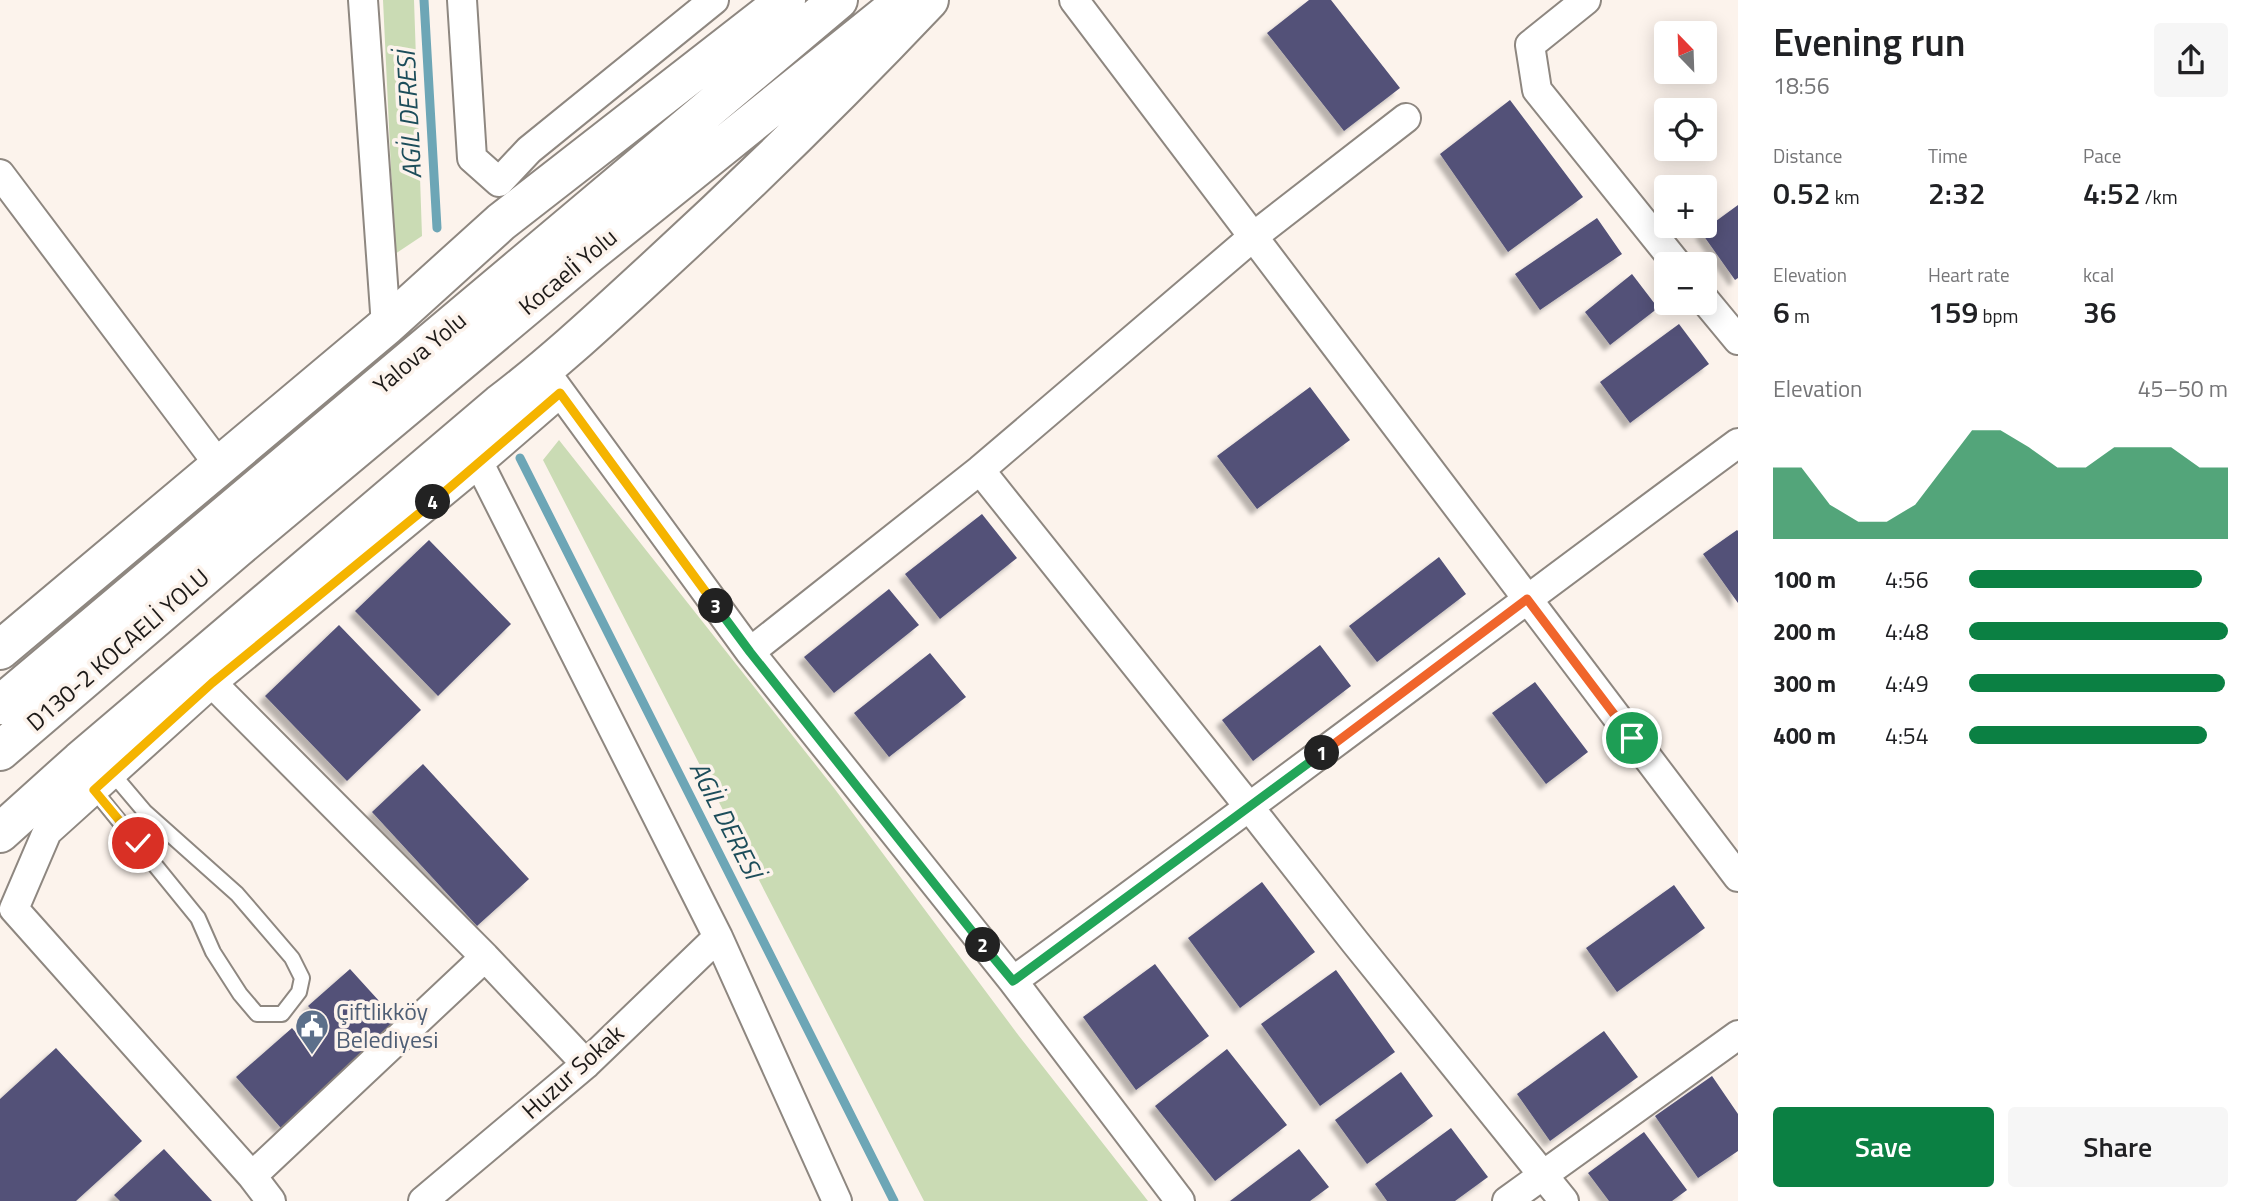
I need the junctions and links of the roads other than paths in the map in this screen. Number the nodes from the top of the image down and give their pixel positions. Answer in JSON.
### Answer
{"nodes":[{"id":1,"x":363,"y":0,"type":"edge"},
{"id":2,"x":462,"y":0,"type":"edge"},
{"id":3,"x":714,"y":0,"type":"edge"},
{"id":4,"x":786,"y":0,"type":"edge"},
{"id":5,"x":838,"y":0,"type":"edge"},
{"id":6,"x":905,"y":0,"type":"edge"},
{"id":7,"x":929,"y":0,"type":"edge"},
{"id":8,"x":1074,"y":0,"type":"edge"},
{"id":9,"x":1586,"y":0,"type":"edge"},
{"id":10,"x":1406,"y":118,"type":"dead end"},
{"id":11,"x":0,"y":174,"type":"edge"},
{"id":12,"x":1254,"y":236,"type":"junction"},
{"id":13,"x":1667,"y":252,"type":"edge"},
{"id":14,"x":1717,"y":315,"type":"edge"},
{"id":15,"x":386,"y":326,"type":"junction"},
{"id":16,"x":1738,"y":340,"type":"edge"},
{"id":17,"x":553,"y":382,"type":"junction"},
{"id":18,"x":1738,"y":443,"type":"edge"},
{"id":19,"x":480,"y":463,"type":"junction"},
{"id":20,"x":219,"y":465,"type":"junction"},
{"id":21,"x":980,"y":470,"type":"junction"},
{"id":22,"x":222,"y":539,"type":"junction"},
{"id":23,"x":1527,"y":599,"type":"junction"},
{"id":24,"x":0,"y":650,"type":"edge"},
{"id":25,"x":750,"y":652,"type":"junction"},
{"id":26,"x":212,"y":683,"type":"junction"},
{"id":27,"x":0,"y":705,"type":"edge"},
{"id":28,"x":0,"y":751,"type":"edge"},
{"id":29,"x":103,"y":781,"type":"junction"},
{"id":30,"x":1250,"y":807,"type":"junction"},
{"id":31,"x":0,"y":833,"type":"edge"},
{"id":32,"x":1738,"y":877,"type":"edge"},
{"id":33,"x":718,"y":937,"type":"junction"},
{"id":34,"x":485,"y":957,"type":"junction"},
{"id":35,"x":1013,"y":981,"type":"junction"},
{"id":36,"x":1738,"y":1035,"type":"edge"},
{"id":37,"x":586,"y":1064,"type":"junction"},
{"id":38,"x":1543,"y":1175,"type":"junction"},
{"id":39,"x":252,"y":1176,"type":"junction"},
{"id":40,"x":271,"y":1201,"type":"edge"},
{"id":41,"x":423,"y":1201,"type":"edge"},
{"id":42,"x":837,"y":1201,"type":"edge"},
{"id":43,"x":1180,"y":1201,"type":"edge"},
{"id":44,"x":1507,"y":1201,"type":"edge"},
{"id":45,"x":1564,"y":1201,"type":"edge"}],
"edges":[{"from":1,"to":15,"type":"street"},
{"from":2,"to":3,"type":"street"},
{"from":4,"to":15,"type":"highway"},
{"from":5,"to":22,"type":"highway","name":"Yalova Yolu"},
{"from":6,"to":22,"type":"highway","name":"Kocaeli̇ Yolu"},
{"from":7,"to":17,"type":"highway"},
{"from":8,"to":12,"type":"street"},
{"from":9,"to":13,"type":"street"},
{"from":10,"to":12,"type":"street"},
{"from":11,"to":20,"type":"street"},
{"from":12,"to":21,"type":"street"},
{"from":12,"to":23,"type":"street"},
{"from":14,"to":16,"type":"street"},
{"from":15,"to":20,"type":"highway"},
{"from":17,"to":19,"type":"street"},
{"from":17,"to":25,"type":"street"},
{"from":17,"to":31,"type":"highway"},
{"from":18,"to":23,"type":"street"},
{"from":19,"to":26,"type":"street"},
{"from":19,"to":33,"type":"street"},
{"from":20,"to":24,"type":"highway"},
{"from":21,"to":25,"type":"street"},
{"from":21,"to":30,"type":"street"},
{"from":22,"to":27,"type":"highway","name":"Yalova Yolu"},
{"from":22,"to":28,"type":"highway","name":"D130-2 KOCAELİ YOLU"},
{"from":23,"to":30,"type":"street"},
{"from":23,"to":32,"type":"street"},
{"from":25,"to":35,"type":"street"},
{"from":26,"to":29,"type":"street"},
{"from":26,"to":34,"type":"street"},
{"from":29,"to":29,"type":"lane"},
{"from":29,"to":39,"type":"street"},
{"from":30,"to":35,"type":"street"},
{"from":30,"to":38,"type":"street"},
{"from":33,"to":37,"type":"street","name":"Huzur Sokak"},
{"from":33,"to":42,"type":"street"},
{"from":34,"to":37,"type":"street"},
{"from":34,"to":39,"type":"street"},
{"from":35,"to":43,"type":"street"},
{"from":36,"to":38,"type":"street"},
{"from":37,"to":41,"type":"street","name":"Huzur Sokak"},
{"from":38,"to":44,"type":"street"},
{"from":38,"to":45,"type":"street"},
{"from":39,"to":40,"type":"street"}]}
